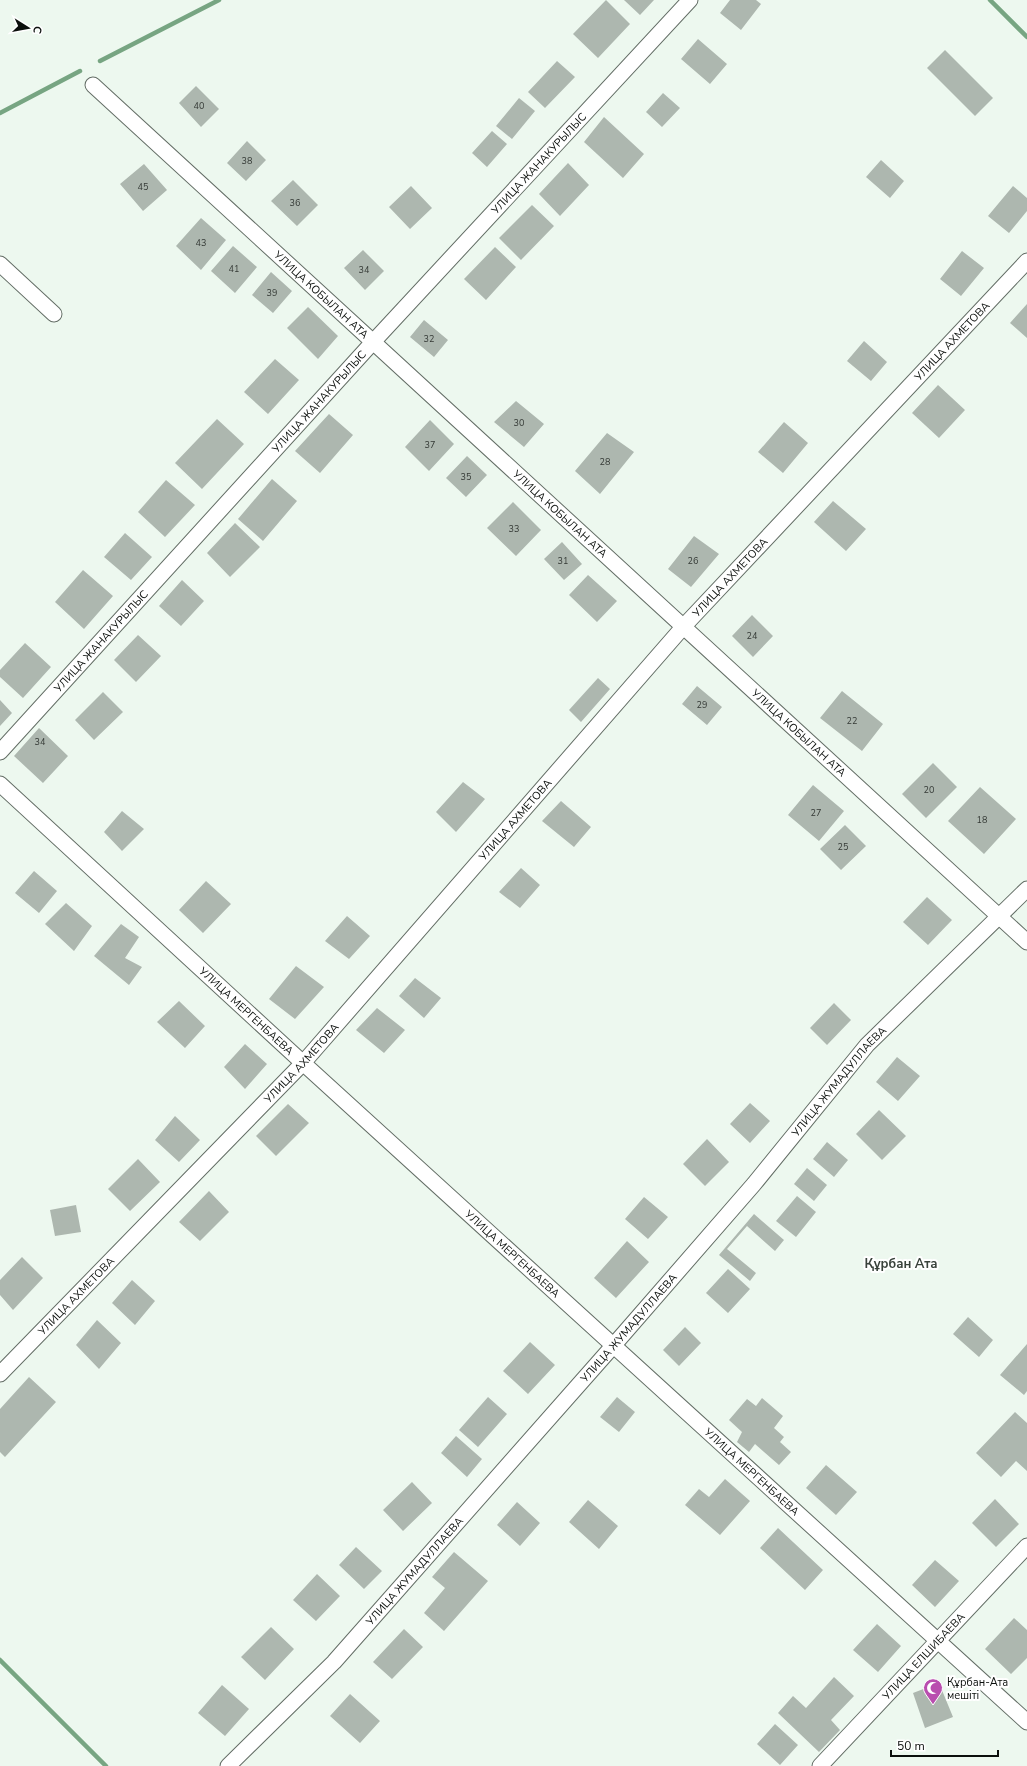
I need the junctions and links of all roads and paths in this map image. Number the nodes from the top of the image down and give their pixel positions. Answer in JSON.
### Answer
{"nodes":[{"id":1,"x":690,"y":0,"type":"edge"},
{"id":2,"x":93,"y":85,"type":"dead end"},
{"id":3,"x":1027,"y":261,"type":"edge"},
{"id":4,"x":0,"y":264,"type":"edge"},
{"id":5,"x":54,"y":314,"type":"dead end"},
{"id":6,"x":373,"y":342,"type":"junction"},
{"id":7,"x":684,"y":626,"type":"junction"},
{"id":8,"x":0,"y":752,"type":"edge"},
{"id":9,"x":0,"y":784,"type":"edge"},
{"id":10,"x":1027,"y":889,"type":"edge"},
{"id":11,"x":999,"y":916,"type":"junction"},
{"id":12,"x":1027,"y":942,"type":"edge"},
{"id":13,"x":303,"y":1063,"type":"junction"},
{"id":14,"x":614,"y":1346,"type":"junction"},
{"id":15,"x":0,"y":1374,"type":"edge"},
{"id":16,"x":1027,"y":1546,"type":"edge"},
{"id":17,"x":937,"y":1640,"type":"junction"},
{"id":18,"x":1027,"y":1722,"type":"edge"},
{"id":19,"x":228,"y":1766,"type":"edge"},
{"id":20,"x":820,"y":1766,"type":"edge"}],
"edges":[{"from":1,"to":6,"type":"street","name":"УЛИЦА ЖАНАКУРЫЛЫС"},
{"from":2,"to":6,"type":"street","name":"УЛИЦА КОБЫЛАН АТА"},
{"from":3,"to":7,"type":"street","name":"УЛИЦА АХМЕТОВА"},
{"from":4,"to":5,"type":"street"},
{"from":6,"to":7,"type":"street","name":"УЛИЦА КОБЫЛАН АТА"},
{"from":6,"to":8,"type":"street","name":"УЛИЦА ЖАНАКУРЫЛЫС"},
{"from":7,"to":11,"type":"street","name":"УЛИЦА КОБЫЛАН АТА"},
{"from":7,"to":13,"type":"street","name":"УЛИЦА АХМЕТОВА"},
{"from":9,"to":13,"type":"street","name":"УЛИЦА МЕРГЕНБАЕВА"},
{"from":10,"to":11,"type":"street","name":"УЛИЦА ЖУМАДУЛЛАЕВА"},
{"from":11,"to":12,"type":"street","name":"УЛИЦА КОБЫЛАН АТА"},
{"from":11,"to":14,"type":"street","name":"УЛИЦА ЖУМАДУЛЛАЕВА"},
{"from":13,"to":14,"type":"street","name":"УЛИЦА МЕРГЕНБАЕВА"},
{"from":13,"to":15,"type":"street","name":"УЛИЦА АХМЕТОВА"},
{"from":14,"to":17,"type":"street","name":"УЛИЦА МЕРГЕНБАЕВА"},
{"from":14,"to":19,"type":"street","name":"УЛИЦА ЖУМАДУЛЛАЕВА"},
{"from":16,"to":17,"type":"street","name":"УЛИЦА ЕЛШИБАЕВА"},
{"from":17,"to":18,"type":"street","name":"УЛИЦА МЕРГЕНБАЕВА"},
{"from":17,"to":20,"type":"street","name":"УЛИЦА ЕЛШИБАЕВА"}]}
